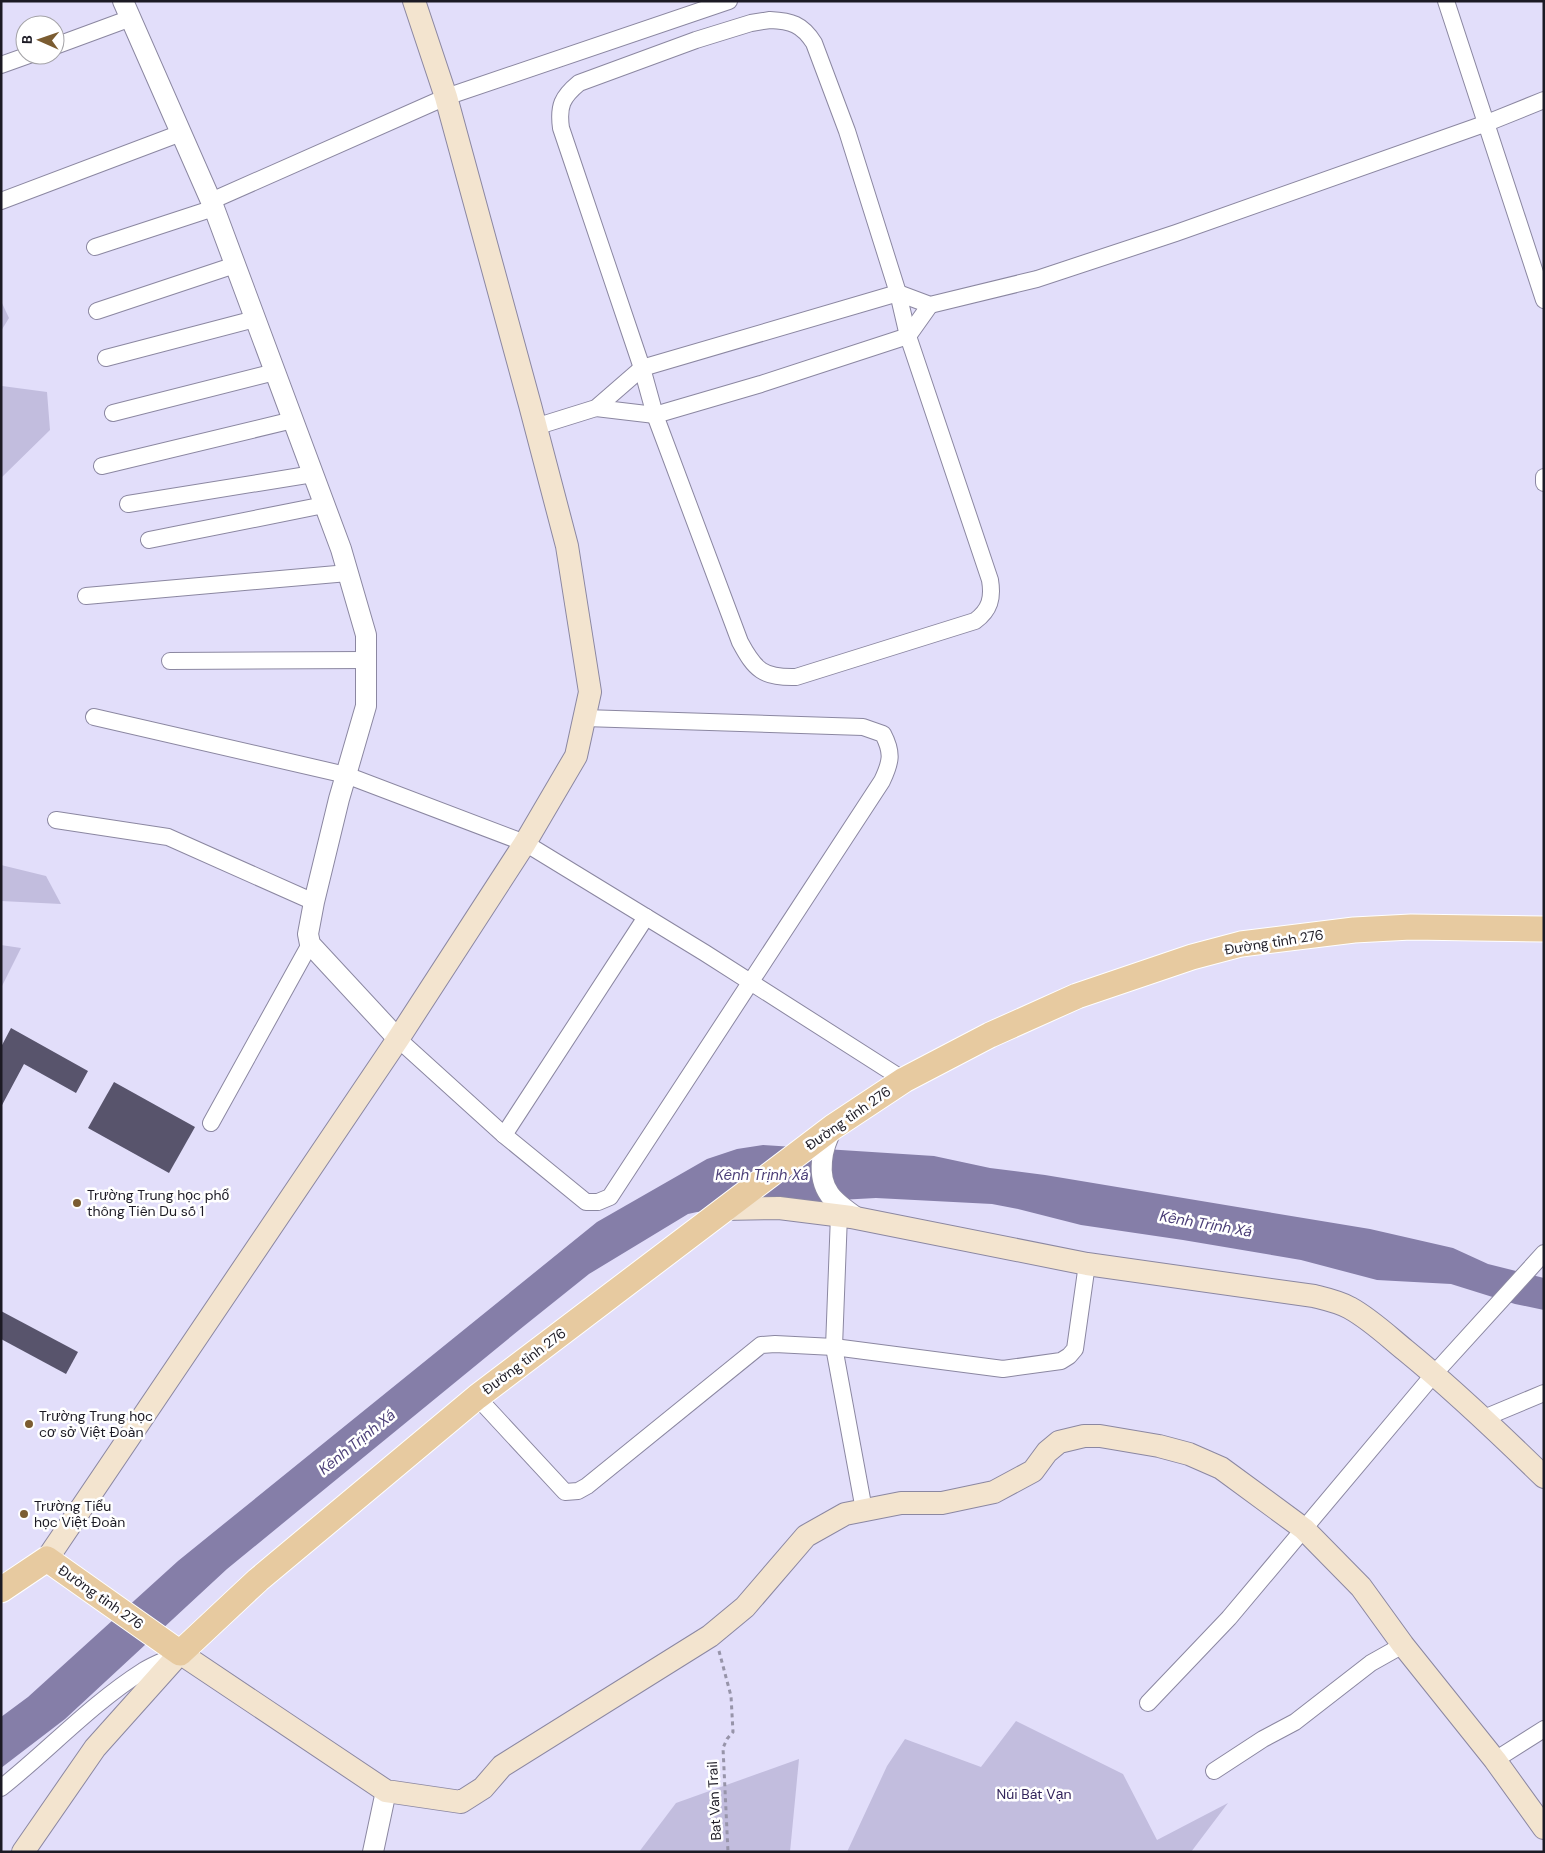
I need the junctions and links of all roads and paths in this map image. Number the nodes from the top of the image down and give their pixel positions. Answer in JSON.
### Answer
{"nodes":[{"id":1,"x":414,"y":1,"type":"edge"},
{"id":2,"x":729,"y":1,"type":"edge"},
{"id":3,"x":1446,"y":1,"type":"edge"},
{"id":4,"x":127,"y":10,"type":"edge"},
{"id":5,"x":65,"y":41,"type":"edge"},
{"id":6,"x":15,"y":60,"type":"edge"},
{"id":7,"x":1,"y":65,"type":"edge"},
{"id":8,"x":446,"y":97,"type":"junction"},
{"id":9,"x":1544,"y":100,"type":"edge"},
{"id":10,"x":1487,"y":123,"type":"junction"},
{"id":11,"x":181,"y":133,"type":"junction"},
{"id":12,"x":1,"y":201,"type":"edge"},
{"id":13,"x":212,"y":204,"type":"junction"},
{"id":14,"x":95,"y":247,"type":"dead end"},
{"id":15,"x":235,"y":265,"type":"junction"},
{"id":16,"x":898,"y":293,"type":"junction"},
{"id":17,"x":1544,"y":300,"type":"edge"},
{"id":18,"x":930,"y":305,"type":"junction"},
{"id":19,"x":97,"y":311,"type":"dead end"},
{"id":20,"x":255,"y":319,"type":"junction"},
{"id":21,"x":908,"y":336,"type":"junction"},
{"id":22,"x":106,"y":358,"type":"dead end"},
{"id":23,"x":642,"y":368,"type":"junction"},
{"id":24,"x":275,"y":372,"type":"junction"},
{"id":25,"x":596,"y":408,"type":"junction"},
{"id":26,"x":113,"y":413,"type":"dead end"},
{"id":27,"x":655,"y":415,"type":"junction"},
{"id":28,"x":293,"y":420,"type":"junction"},
{"id":29,"x":535,"y":427,"type":"junction"},
{"id":30,"x":102,"y":466,"type":"dead end"},
{"id":31,"x":313,"y":474,"type":"junction"},
{"id":32,"x":1544,"y":477,"type":"edge"},
{"id":33,"x":1544,"y":483,"type":"edge"},
{"id":34,"x":128,"y":504,"type":"dead end"},
{"id":35,"x":324,"y":505,"type":"junction"},
{"id":36,"x":149,"y":540,"type":"dead end"},
{"id":37,"x":348,"y":573,"type":"junction"},
{"id":38,"x":86,"y":596,"type":"dead end"},
{"id":39,"x":366,"y":660,"type":"junction"},
{"id":40,"x":170,"y":661,"type":"dead end"},
{"id":41,"x":94,"y":717,"type":"dead end"},
{"id":42,"x":584,"y":718,"type":"junction"},
{"id":43,"x":346,"y":775,"type":"junction"},
{"id":44,"x":56,"y":820,"type":"dead end"},
{"id":45,"x":525,"y":843,"type":"junction"},
{"id":46,"x":314,"y":902,"type":"junction"},
{"id":47,"x":646,"y":917,"type":"junction"},
{"id":48,"x":1542,"y":926,"type":"edge"},
{"id":49,"x":310,"y":944,"type":"junction"},
{"id":50,"x":751,"y":983,"type":"junction"},
{"id":51,"x":398,"y":1040,"type":"junction"},
{"id":52,"x":904,"y":1080,"type":"junction"},
{"id":53,"x":211,"y":1123,"type":"dead end"},
{"id":54,"x":833,"y":1127,"type":"junction"},
{"id":55,"x":504,"y":1135,"type":"junction"},
{"id":56,"x":723,"y":1209,"type":"junction"},
{"id":57,"x":848,"y":1217,"type":"junction"},
{"id":58,"x":1540,"y":1257,"type":"edge"},
{"id":59,"x":1087,"y":1264,"type":"junction"},
{"id":60,"x":834,"y":1347,"type":"junction"},
{"id":61,"x":1434,"y":1374,"type":"junction"},
{"id":62,"x":1544,"y":1393,"type":"edge"},
{"id":63,"x":477,"y":1397,"type":"junction"},
{"id":64,"x":1484,"y":1418,"type":"junction"},
{"id":65,"x":1544,"y":1477,"type":"edge"},
{"id":66,"x":864,"y":1510,"type":"junction"},
{"id":67,"x":1304,"y":1529,"type":"junction"},
{"id":68,"x":47,"y":1559,"type":"junction"},
{"id":69,"x":1,"y":1590,"type":"edge"},
{"id":70,"x":712,"y":1634,"type":"junction"},
{"id":71,"x":1403,"y":1645,"type":"junction"},
{"id":72,"x":180,"y":1653,"type":"junction"},
{"id":73,"x":1148,"y":1703,"type":"dead end"},
{"id":74,"x":1544,"y":1729,"type":"edge"},
{"id":75,"x":1495,"y":1760,"type":"junction"},
{"id":76,"x":1214,"y":1771,"type":"dead end"},
{"id":77,"x":1,"y":1788,"type":"edge"},
{"id":78,"x":386,"y":1791,"type":"junction"},
{"id":79,"x":1544,"y":1828,"type":"edge"},
{"id":80,"x":23,"y":1852,"type":"edge"},
{"id":81,"x":373,"y":1852,"type":"edge"},
{"id":82,"x":728,"y":1852,"type":"edge"}],
"edges":[{"from":1,"to":8,"type":"main road"},
{"from":2,"to":8,"type":"street"},
{"from":3,"to":10,"type":"street"},
{"from":4,"to":5,"type":"street"},
{"from":4,"to":11,"type":"street"},
{"from":6,"to":7,"type":"street"},
{"from":8,"to":13,"type":"street"},
{"from":8,"to":29,"type":"main road"},
{"from":9,"to":10,"type":"street"},
{"from":10,"to":17,"type":"street"},
{"from":10,"to":18,"type":"street"},
{"from":11,"to":12,"type":"street"},
{"from":11,"to":13,"type":"street"},
{"from":13,"to":14,"type":"street"},
{"from":13,"to":15,"type":"street"},
{"from":15,"to":19,"type":"street"},
{"from":15,"to":20,"type":"street"},
{"from":16,"to":18,"type":"street"},
{"from":16,"to":21,"type":"street"},
{"from":16,"to":23,"type":"street"},
{"from":16,"to":23,"type":"street"},
{"from":18,"to":21,"type":"street"},
{"from":20,"to":22,"type":"street"},
{"from":20,"to":24,"type":"street"},
{"from":21,"to":27,"type":"street"},
{"from":21,"to":27,"type":"street"},
{"from":23,"to":25,"type":"street"},
{"from":23,"to":27,"type":"street"},
{"from":24,"to":26,"type":"street"},
{"from":24,"to":28,"type":"street"},
{"from":25,"to":27,"type":"street"},
{"from":25,"to":29,"type":"street"},
{"from":28,"to":30,"type":"street"},
{"from":28,"to":31,"type":"street"},
{"from":29,"to":42,"type":"main road"},
{"from":31,"to":34,"type":"street"},
{"from":31,"to":35,"type":"street"},
{"from":32,"to":33,"type":"street"},
{"from":35,"to":36,"type":"street"},
{"from":35,"to":37,"type":"street"},
{"from":37,"to":38,"type":"street"},
{"from":37,"to":39,"type":"street"},
{"from":39,"to":40,"type":"street"},
{"from":39,"to":43,"type":"street"},
{"from":41,"to":43,"type":"street"},
{"from":42,"to":45,"type":"main road"},
{"from":42,"to":50,"type":"street"},
{"from":43,"to":45,"type":"street"},
{"from":43,"to":46,"type":"street"},
{"from":44,"to":46,"type":"street"},
{"from":45,"to":47,"type":"street"},
{"from":45,"to":51,"type":"main road"},
{"from":46,"to":49,"type":"street"},
{"from":47,"to":50,"type":"street"},
{"from":47,"to":55,"type":"street"},
{"from":48,"to":52,"type":"main road","name":"Đường tỉnh 276"},
{"from":49,"to":51,"type":"street"},
{"from":49,"to":53,"type":"street"},
{"from":50,"to":52,"type":"street"},
{"from":50,"to":55,"type":"street"},
{"from":51,"to":55,"type":"street"},
{"from":51,"to":68,"type":"main road"},
{"from":52,"to":54,"type":"main road","name":"Đường tỉnh 276"},
{"from":54,"to":56,"type":"main road","name":"Đường tỉnh 276"},
{"from":54,"to":57,"type":"street"},
{"from":56,"to":57,"type":"main road"},
{"from":56,"to":63,"type":"main road","name":"Đường tỉnh 276"},
{"from":57,"to":59,"type":"main road"},
{"from":57,"to":60,"type":"street"},
{"from":58,"to":61,"type":"street"},
{"from":59,"to":60,"type":"street"},
{"from":59,"to":61,"type":"main road"},
{"from":60,"to":63,"type":"street"},
{"from":60,"to":66,"type":"street"},
{"from":61,"to":64,"type":"main road"},
{"from":61,"to":67,"type":"street"},
{"from":62,"to":64,"type":"street"},
{"from":63,"to":72,"type":"main road","name":"Đường tỉnh 276"},
{"from":64,"to":65,"type":"main road"},
{"from":66,"to":67,"type":"main road"},
{"from":66,"to":70,"type":"main road"},
{"from":67,"to":71,"type":"main road"},
{"from":67,"to":73,"type":"street"},
{"from":68,"to":69,"type":"main road","name":"Đường tỉnh 276"},
{"from":68,"to":72,"type":"main road","name":"Đường tỉnh 276"},
{"from":70,"to":78,"type":"main road"},
{"from":70,"to":82,"type":"path","name":"Bat Van Trail"},
{"from":71,"to":75,"type":"main road"},
{"from":71,"to":76,"type":"street"},
{"from":72,"to":77,"type":"street"},
{"from":72,"to":78,"type":"main road"},
{"from":72,"to":80,"type":"main road"},
{"from":74,"to":75,"type":"street"},
{"from":75,"to":79,"type":"main road"},
{"from":78,"to":81,"type":"street"}]}
